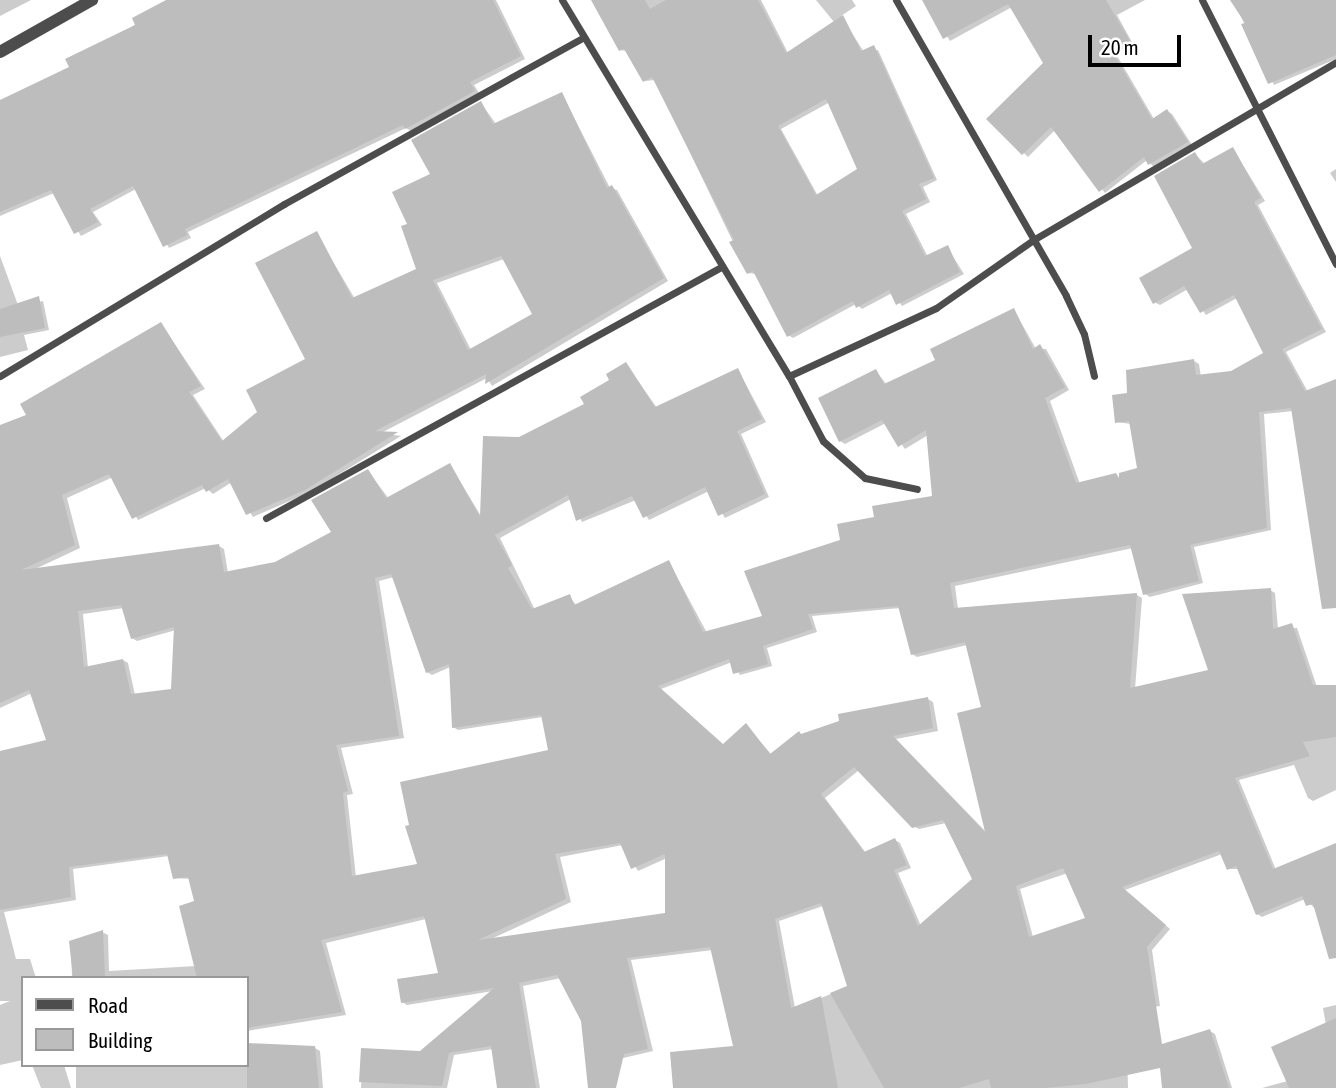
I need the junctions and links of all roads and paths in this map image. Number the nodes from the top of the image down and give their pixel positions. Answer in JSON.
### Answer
{"nodes":[{"id":1,"x":92,"y":0,"type":"edge"},
{"id":2,"x":562,"y":0,"type":"edge"},
{"id":3,"x":896,"y":0,"type":"edge"},
{"id":4,"x":1202,"y":0,"type":"edge"},
{"id":5,"x":584,"y":37,"type":"junction"},
{"id":6,"x":0,"y":52,"type":"edge"},
{"id":7,"x":1336,"y":62,"type":"edge"},
{"id":8,"x":1258,"y":105,"type":"junction"},
{"id":9,"x":1034,"y":240,"type":"junction"},
{"id":10,"x":1336,"y":264,"type":"edge"},
{"id":11,"x":721,"y":267,"type":"junction"},
{"id":12,"x":0,"y":376,"type":"edge"},
{"id":13,"x":789,"y":376,"type":"junction"},
{"id":14,"x":1094,"y":376,"type":"dead end"},
{"id":15,"x":917,"y":489,"type":"dead end"},
{"id":16,"x":266,"y":518,"type":"dead end"}],
"edges":[{"from":1,"to":6,"type":"street"},
{"from":2,"to":5,"type":"street"},
{"from":3,"to":9,"type":"street"},
{"from":4,"to":8,"type":"street"},
{"from":5,"to":11,"type":"street"},
{"from":5,"to":12,"type":"street"},
{"from":7,"to":8,"type":"street"},
{"from":8,"to":9,"type":"street"},
{"from":8,"to":10,"type":"street"},
{"from":9,"to":13,"type":"street"},
{"from":9,"to":14,"type":"street"},
{"from":11,"to":13,"type":"street"},
{"from":11,"to":16,"type":"street"},
{"from":13,"to":15,"type":"street"}]}
